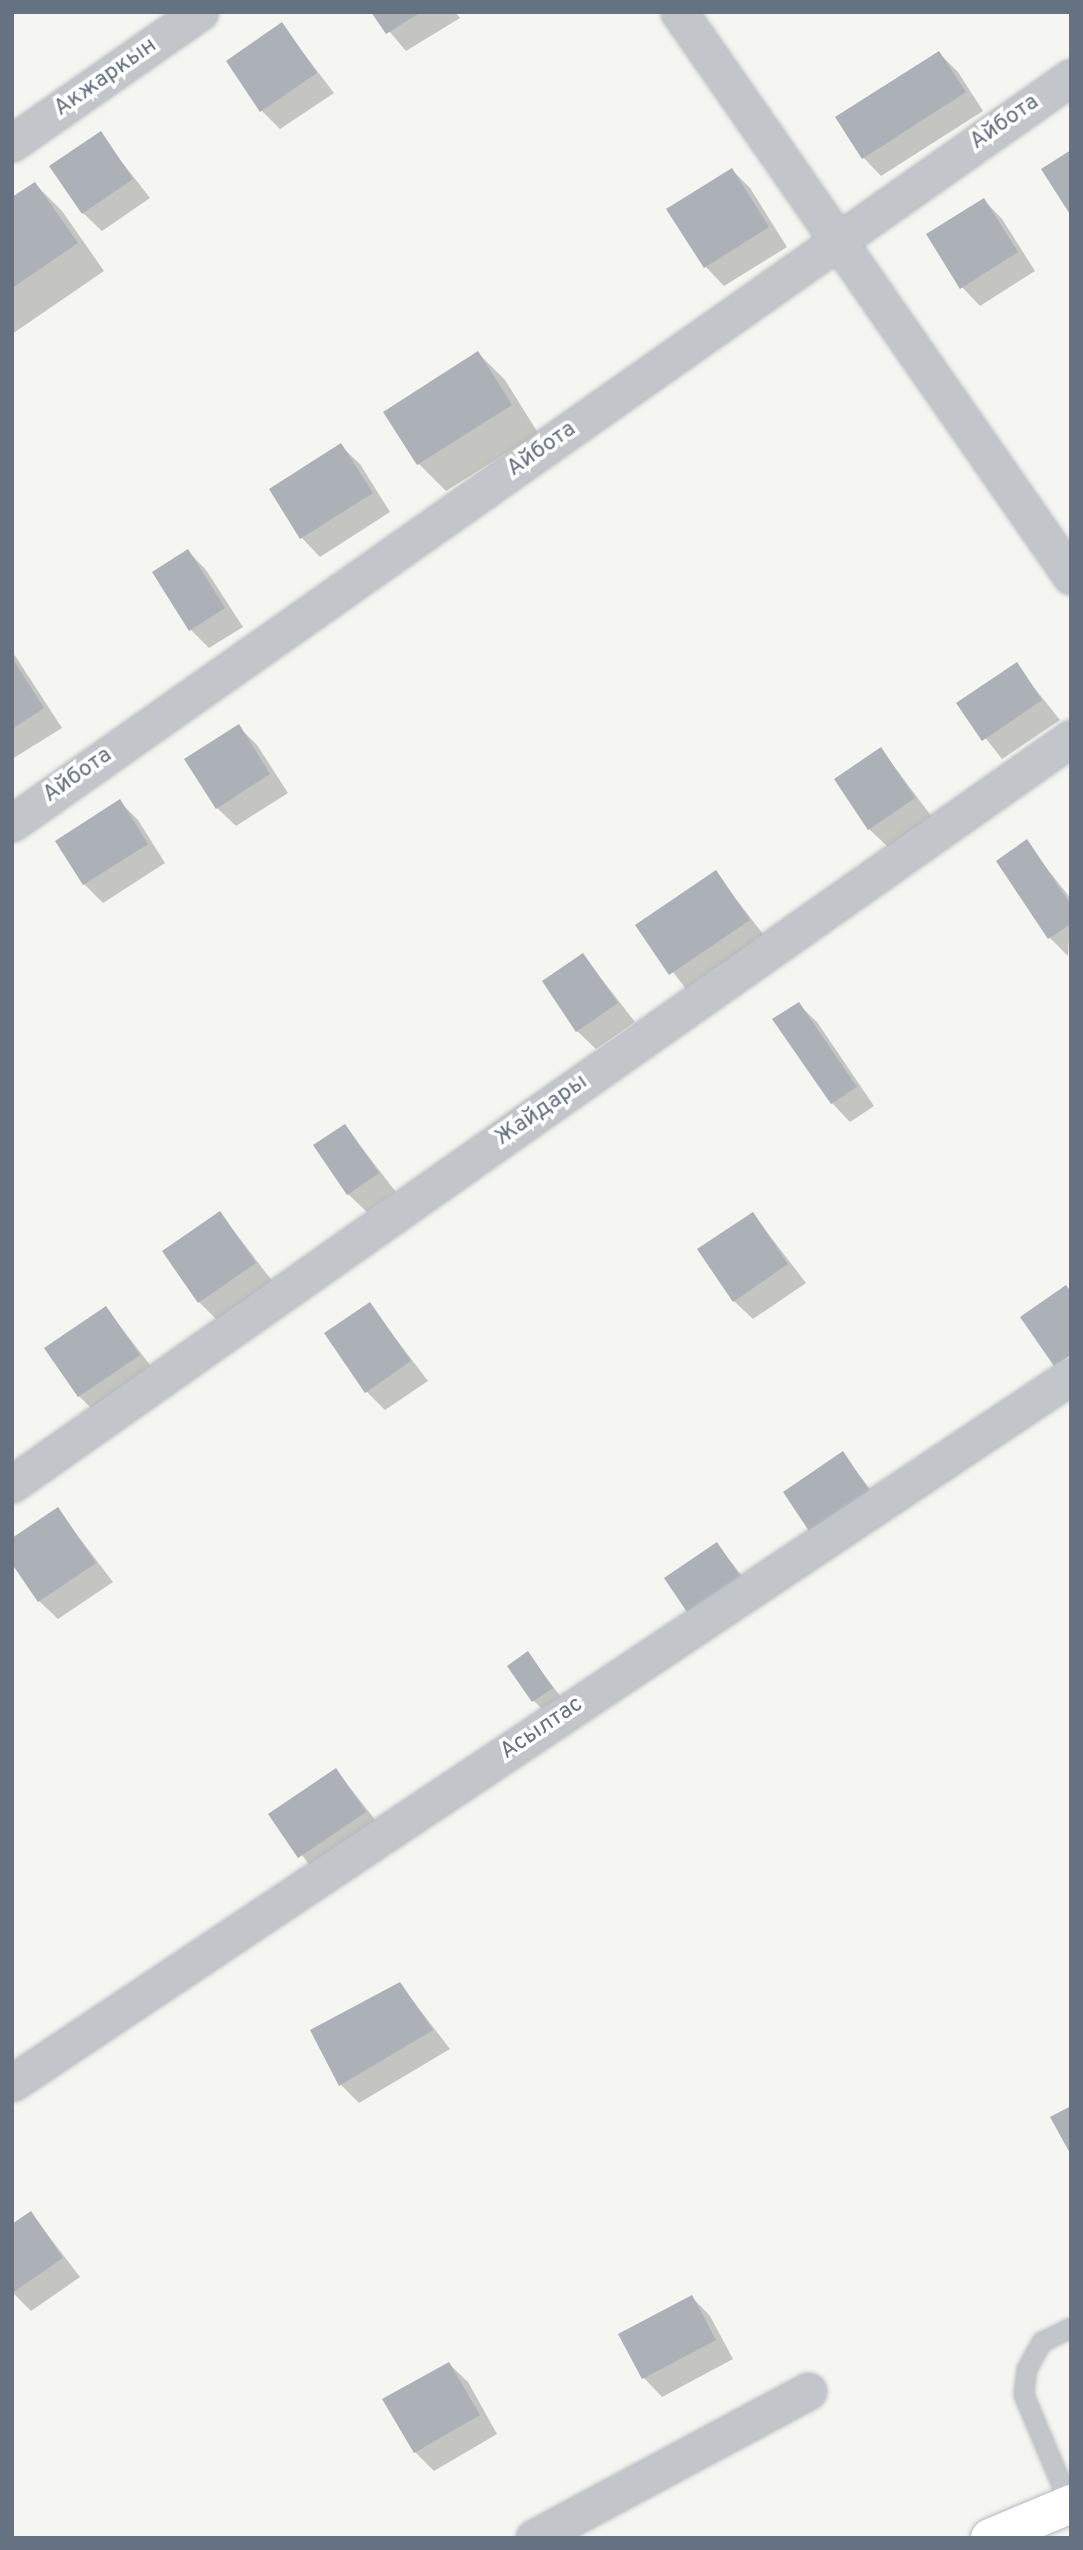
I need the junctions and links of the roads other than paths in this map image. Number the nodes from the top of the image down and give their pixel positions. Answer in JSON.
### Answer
{"nodes":[{"id":1,"x":200,"y":12,"type":"edge"},
{"id":2,"x":679,"y":12,"type":"edge"},
{"id":3,"x":1071,"y":77,"type":"edge"},
{"id":4,"x":12,"y":143,"type":"edge"},
{"id":5,"x":838,"y":241,"type":"junction"},
{"id":6,"x":1071,"y":576,"type":"edge"},
{"id":7,"x":1071,"y":738,"type":"edge"},
{"id":8,"x":12,"y":822,"type":"edge"},
{"id":9,"x":1071,"y":1376,"type":"edge"},
{"id":10,"x":12,"y":1484,"type":"edge"},
{"id":11,"x":12,"y":2083,"type":"edge"},
{"id":12,"x":1071,"y":2328,"type":"edge"},
{"id":13,"x":808,"y":2391,"type":"dead end"},
{"id":14,"x":1070,"y":2505,"type":"edge"},
{"id":15,"x":534,"y":2538,"type":"edge"},
{"id":16,"x":990,"y":2538,"type":"edge"}],
"edges":[{"from":1,"to":4,"type":"street","name":"Акжаркын"},
{"from":2,"to":5,"type":"street"},
{"from":3,"to":5,"type":"street","name":"Айбота"},
{"from":5,"to":6,"type":"street"},
{"from":5,"to":8,"type":"street","name":"Айбота"},
{"from":7,"to":10,"type":"street","name":"Жайдары"},
{"from":9,"to":11,"type":"street","name":"Асылтас"},
{"from":12,"to":14,"type":"lane"},
{"from":13,"to":15,"type":"street"},
{"from":14,"to":16,"type":"main road"}]}
